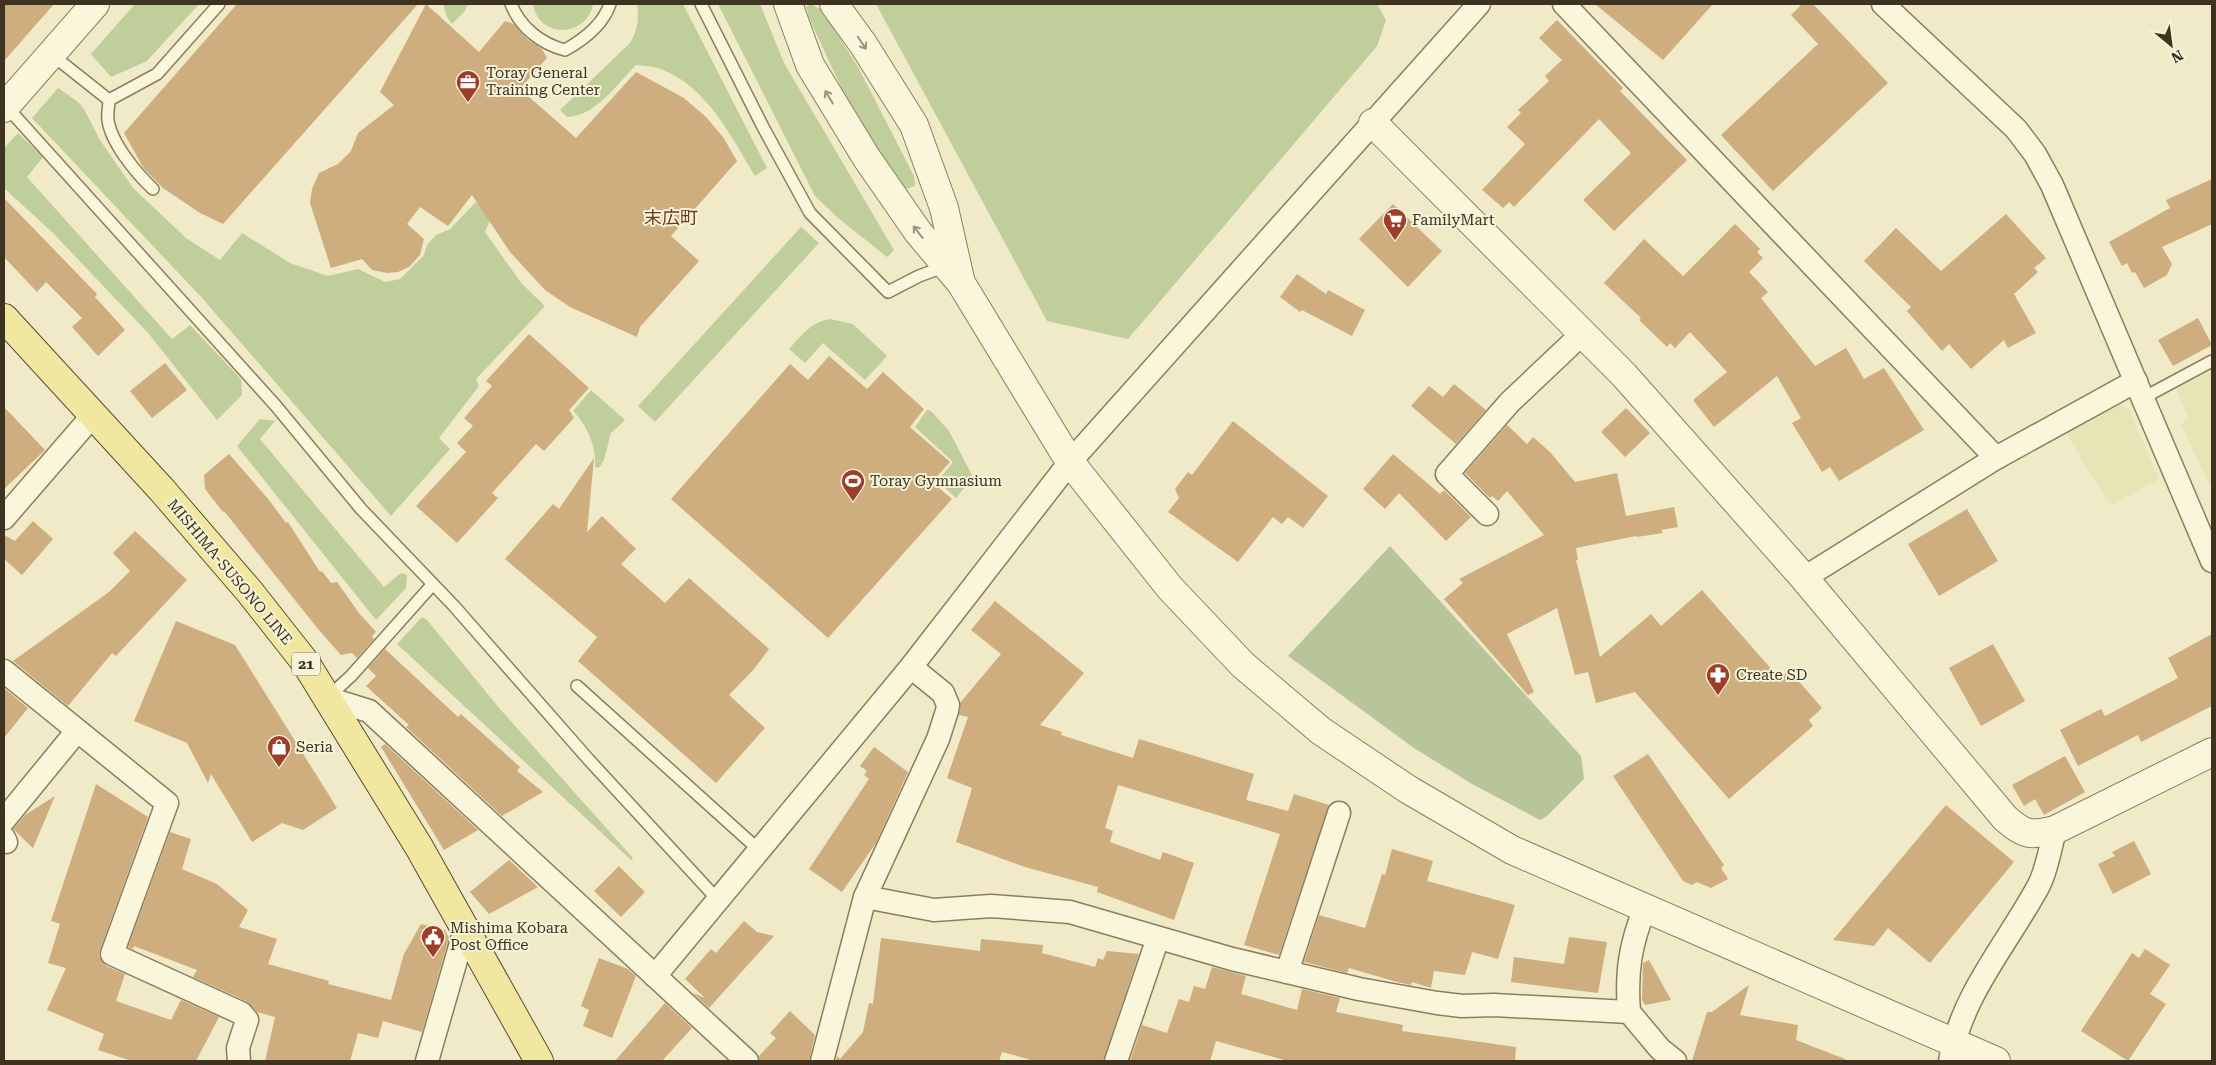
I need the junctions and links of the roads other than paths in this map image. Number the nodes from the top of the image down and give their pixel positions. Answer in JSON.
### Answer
{"nodes":[{"id":1,"x":95,"y":4,"type":"edge"},
{"id":2,"x":219,"y":4,"type":"edge"},
{"id":3,"x":511,"y":4,"type":"edge"},
{"id":4,"x":610,"y":4,"type":"edge"},
{"id":5,"x":701,"y":4,"type":"edge"},
{"id":6,"x":788,"y":4,"type":"edge"},
{"id":7,"x":834,"y":4,"type":"edge"},
{"id":8,"x":1479,"y":4,"type":"edge"},
{"id":9,"x":1564,"y":4,"type":"edge"},
{"id":10,"x":1883,"y":4,"type":"edge"},
{"id":11,"x":52,"y":54,"type":"junction"},
{"id":12,"x":109,"y":100,"type":"junction"},
{"id":13,"x":5,"y":107,"type":"edge"},
{"id":14,"x":1373,"y":123,"type":"junction"},
{"id":15,"x":153,"y":189,"type":"dead end"},
{"id":16,"x":954,"y":275,"type":"junction"},
{"id":17,"x":4,"y":318,"type":"edge"},
{"id":18,"x":1584,"y":332,"type":"junction"},
{"id":19,"x":2212,"y":361,"type":"edge"},
{"id":20,"x":2140,"y":390,"type":"junction"},
{"id":21,"x":94,"y":414,"type":"junction"},
{"id":22,"x":1996,"y":458,"type":"junction"},
{"id":23,"x":1070,"y":462,"type":"junction"},
{"id":24,"x":1487,"y":514,"type":"dead end"},
{"id":25,"x":4,"y":518,"type":"edge"},
{"id":26,"x":2212,"y":561,"type":"edge"},
{"id":27,"x":1804,"y":578,"type":"junction"},
{"id":28,"x":433,"y":584,"type":"junction"},
{"id":29,"x":911,"y":667,"type":"junction"},
{"id":30,"x":4,"y":671,"type":"edge"},
{"id":31,"x":577,"y":686,"type":"dead end"},
{"id":32,"x":327,"y":698,"type":"junction"},
{"id":33,"x":76,"y":731,"type":"junction"},
{"id":34,"x":2212,"y":752,"type":"edge"},
{"id":35,"x":1339,"y":813,"type":"dead end"},
{"id":36,"x":4,"y":820,"type":"edge"},
{"id":37,"x":2055,"y":830,"type":"junction"},
{"id":38,"x":759,"y":850,"type":"junction"},
{"id":39,"x":865,"y":897,"type":"junction"},
{"id":40,"x":718,"y":900,"type":"junction"},
{"id":41,"x":1645,"y":908,"type":"junction"},
{"id":42,"x":466,"y":929,"type":"junction"},
{"id":43,"x":1158,"y":938,"type":"junction"},
{"id":44,"x":1287,"y":972,"type":"junction"},
{"id":45,"x":655,"y":976,"type":"junction"},
{"id":46,"x":1629,"y":1012,"type":"junction"},
{"id":47,"x":1951,"y":1052,"type":"edge"},
{"id":48,"x":240,"y":1061,"type":"edge"},
{"id":49,"x":427,"y":1061,"type":"edge"},
{"id":50,"x":539,"y":1061,"type":"edge"},
{"id":51,"x":747,"y":1061,"type":"edge"},
{"id":52,"x":822,"y":1061,"type":"edge"},
{"id":53,"x":1116,"y":1061,"type":"edge"},
{"id":54,"x":1675,"y":1061,"type":"edge"},
{"id":55,"x":1996,"y":1061,"type":"edge"}],
"edges":[{"from":1,"to":11,"type":"street"},
{"from":2,"to":12,"type":"lane"},
{"from":3,"to":4,"type":"lane"},
{"from":5,"to":16,"type":"lane"},
{"from":16,"to":6,"type":"street","one_way":true},
{"from":7,"to":16,"type":"street","one_way":true},
{"from":8,"to":14,"type":"street"},
{"from":9,"to":22,"type":"street"},
{"from":10,"to":20,"type":"street"},
{"from":11,"to":12,"type":"lane"},
{"from":11,"to":13,"type":"street"},
{"from":12,"to":15,"type":"lane"},
{"from":13,"to":28,"type":"lane"},
{"from":14,"to":18,"type":"street"},
{"from":14,"to":23,"type":"street"},
{"from":16,"to":23,"type":"street"},
{"from":17,"to":21,"type":"main road","name":"MISHIMA-SUSONO LINE","number":"21"},
{"from":18,"to":24,"type":"street"},
{"from":18,"to":27,"type":"street"},
{"from":19,"to":20,"type":"lane"},
{"from":20,"to":22,"type":"street"},
{"from":20,"to":26,"type":"street"},
{"from":21,"to":25,"type":"street"},
{"from":21,"to":32,"type":"main road","name":"MISHIMA-SUSONO LINE","number":"21"},
{"from":22,"to":27,"type":"street"},
{"from":23,"to":29,"type":"street"},
{"from":23,"to":41,"type":"street"},
{"from":27,"to":37,"type":"street"},
{"from":28,"to":32,"type":"lane"},
{"from":28,"to":40,"type":"lane"},
{"from":29,"to":38,"type":"street"},
{"from":29,"to":39,"type":"street"},
{"from":30,"to":33,"type":"street"},
{"from":31,"to":38,"type":"lane"},
{"from":32,"to":42,"type":"main road","name":"MISHIMA-SUSONO LINE","number":"21"},
{"from":32,"to":45,"type":"street"},
{"from":33,"to":36,"type":"street"},
{"from":33,"to":48,"type":"street"},
{"from":34,"to":37,"type":"street"},
{"from":35,"to":44,"type":"street"},
{"from":37,"to":47,"type":"street"},
{"from":38,"to":40,"type":"street"},
{"from":39,"to":43,"type":"street"},
{"from":39,"to":52,"type":"street"},
{"from":40,"to":45,"type":"street"},
{"from":41,"to":46,"type":"street"},
{"from":41,"to":47,"type":"street"},
{"from":42,"to":49,"type":"street"},
{"from":42,"to":50,"type":"main road","name":"MISHIMA-SUSONO LINE","number":"21"},
{"from":43,"to":44,"type":"street"},
{"from":43,"to":53,"type":"street"},
{"from":44,"to":46,"type":"street"},
{"from":45,"to":51,"type":"street"},
{"from":46,"to":54,"type":"street"},
{"from":47,"to":55,"type":"street"}]}
